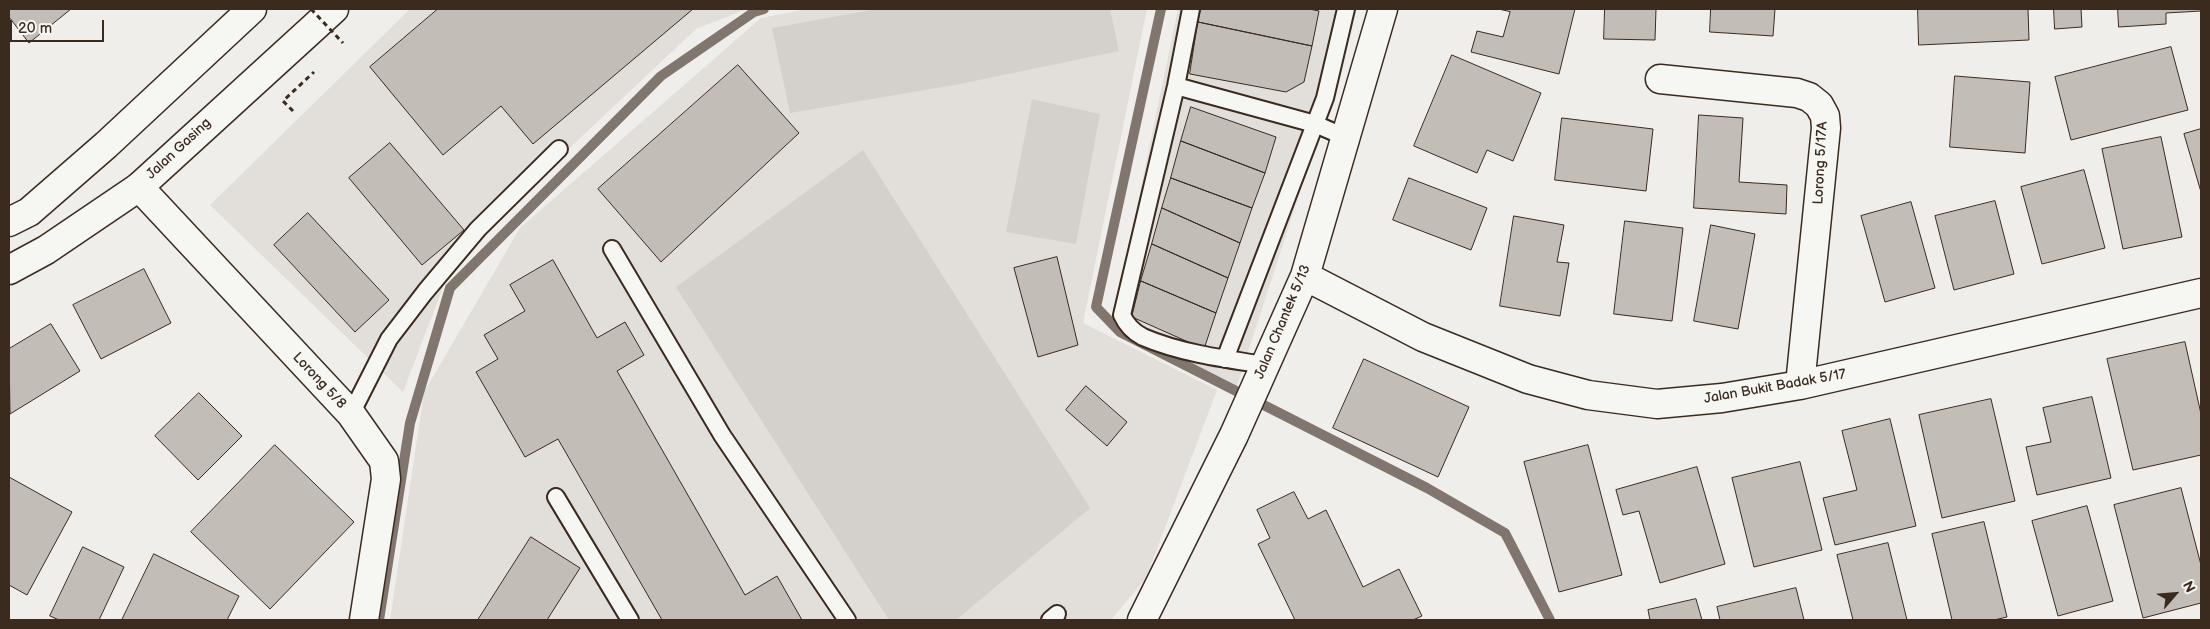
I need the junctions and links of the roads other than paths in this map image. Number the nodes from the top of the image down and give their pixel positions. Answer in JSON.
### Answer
{"nodes":[{"id":1,"x":252,"y":9,"type":"edge"},
{"id":2,"x":334,"y":9,"type":"edge"},
{"id":3,"x":1191,"y":9,"type":"edge"},
{"id":4,"x":1346,"y":9,"type":"edge"},
{"id":5,"x":1383,"y":9,"type":"edge"},
{"id":6,"x":1660,"y":78,"type":"dead end"},
{"id":7,"x":1176,"y":86,"type":"junction"},
{"id":8,"x":1315,"y":124,"type":"junction"},
{"id":9,"x":1345,"y":137,"type":"junction"},
{"id":10,"x":559,"y":149,"type":"dead end"},
{"id":11,"x":139,"y":187,"type":"junction"},
{"id":12,"x":9,"y":222,"type":"edge"},
{"id":13,"x":612,"y":249,"type":"dead end"},
{"id":14,"x":9,"y":270,"type":"edge"},
{"id":15,"x":1305,"y":276,"type":"junction"},
{"id":16,"x":2201,"y":293,"type":"edge"},
{"id":17,"x":1225,"y":359,"type":"junction"},
{"id":18,"x":1265,"y":365,"type":"junction"},
{"id":19,"x":1800,"y":385,"type":"junction"},
{"id":20,"x":351,"y":414,"type":"junction"},
{"id":21,"x":556,"y":496,"type":"dead end"},
{"id":22,"x":364,"y":620,"type":"edge"},
{"id":23,"x":630,"y":620,"type":"edge"},
{"id":24,"x":847,"y":620,"type":"edge"},
{"id":25,"x":1142,"y":620,"type":"edge"}],
"edges":[{"from":1,"to":12,"type":"street"},
{"from":2,"to":11,"type":"street","name":"Jalan Gasing"},
{"from":3,"to":7,"type":"lane"},
{"from":4,"to":8,"type":"lane"},
{"from":5,"to":9,"type":"street","name":"Jalan Chantek 5/13"},
{"from":6,"to":19,"type":"street","name":"Lorong 5/17A"},
{"from":7,"to":8,"type":"lane"},
{"from":7,"to":17,"type":"lane"},
{"from":8,"to":9,"type":"lane"},
{"from":8,"to":17,"type":"lane"},
{"from":9,"to":15,"type":"street","name":"Jalan Chantek 5/13"},
{"from":10,"to":20,"type":"lane"},
{"from":11,"to":14,"type":"street","name":"Jalan Gasing"},
{"from":11,"to":20,"type":"street","name":"Lorong 5/8"},
{"from":13,"to":24,"type":"lane"},
{"from":15,"to":18,"type":"street","name":"Jalan Chantek 5/13"},
{"from":15,"to":19,"type":"street","name":"Jalan Bukit Badak 5/17"},
{"from":16,"to":19,"type":"street","name":"Jalan Bukit Badak 5/17"},
{"from":17,"to":18,"type":"lane"},
{"from":18,"to":25,"type":"street","name":"Jalan Chantek 5/13"},
{"from":20,"to":22,"type":"street","name":"Lorong 5/8"},
{"from":21,"to":23,"type":"lane"}]}
